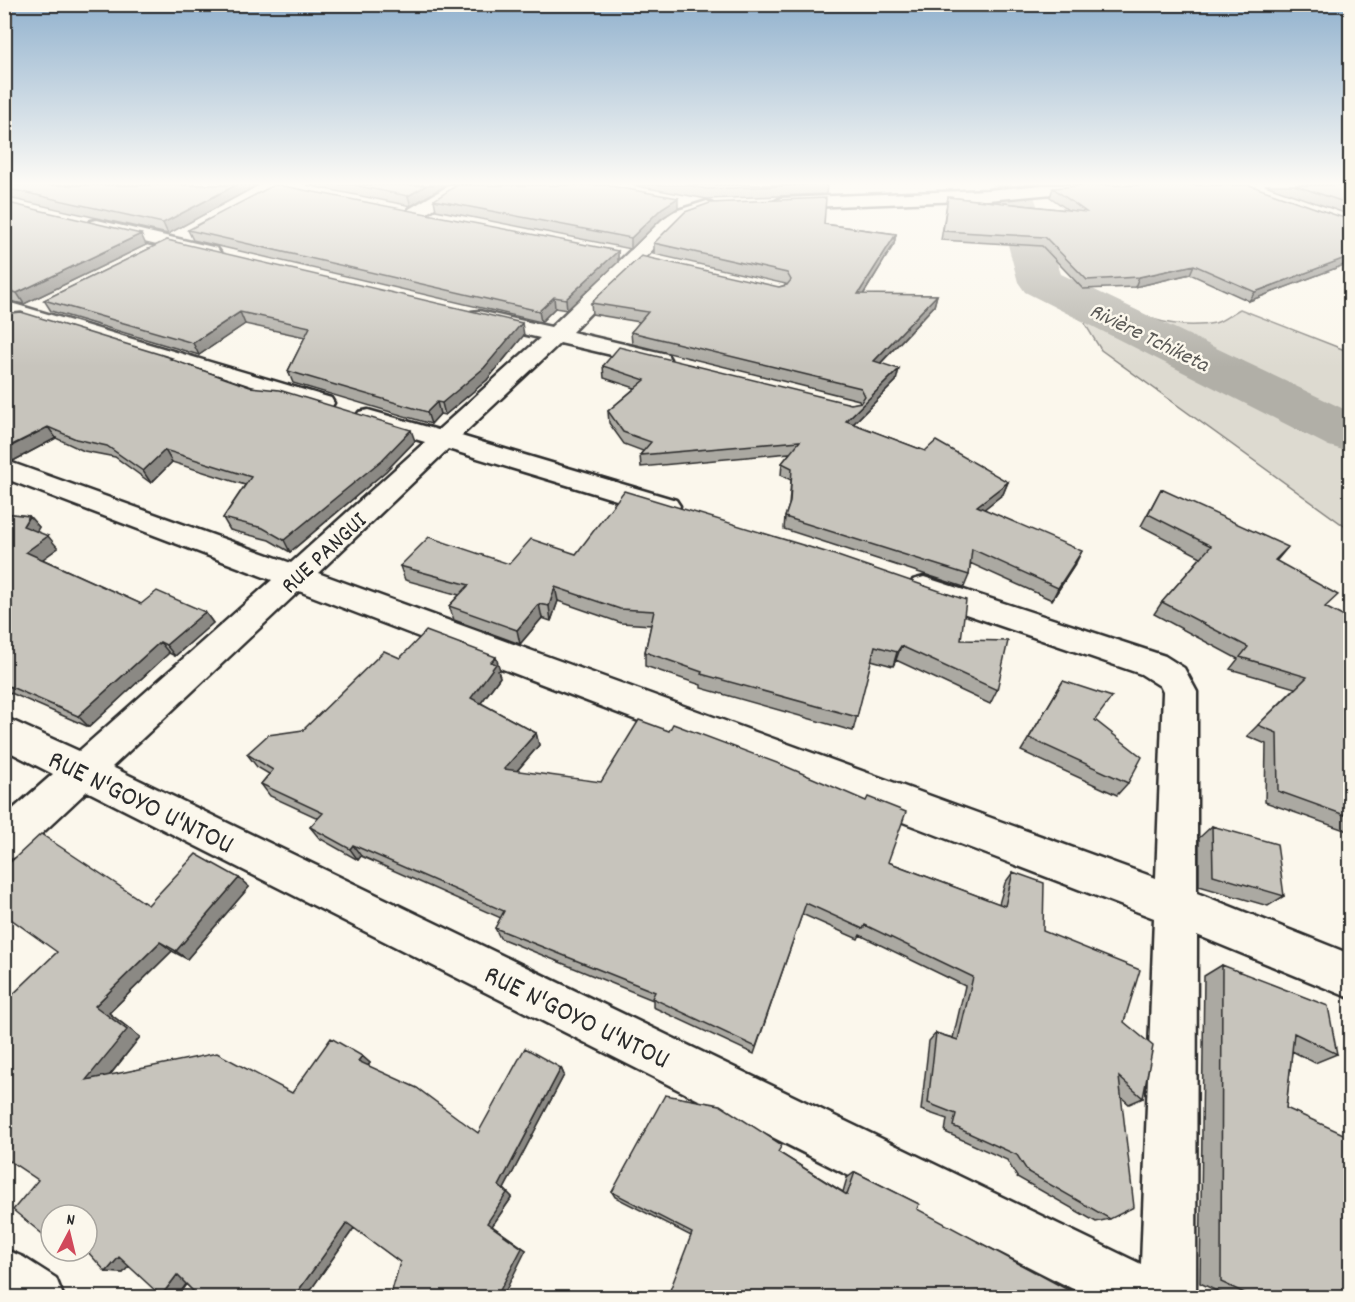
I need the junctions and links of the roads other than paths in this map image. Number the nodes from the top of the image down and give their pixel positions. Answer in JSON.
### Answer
{"nodes":[{"id":1,"x":164,"y":246,"type":"edge"},
{"id":2,"x":187,"y":246,"type":"edge"},
{"id":3,"x":649,"y":246,"type":"edge"},
{"id":4,"x":229,"y":256,"type":"edge"},
{"id":5,"x":140,"y":258,"type":"edge"},
{"id":6,"x":20,"y":312,"type":"edge"},
{"id":7,"x":461,"y":312,"type":"edge"},
{"id":8,"x":554,"y":334,"type":"junction"},
{"id":9,"x":681,"y":364,"type":"edge"},
{"id":10,"x":442,"y":440,"type":"junction"},
{"id":11,"x":4,"y":468,"type":"edge"},
{"id":12,"x":693,"y":514,"type":"edge"},
{"id":13,"x":295,"y":578,"type":"junction"},
{"id":14,"x":905,"y":581,"type":"edge"},
{"id":15,"x":4,"y":732,"type":"edge"},
{"id":16,"x":82,"y":771,"type":"junction"},
{"id":17,"x":4,"y":843,"type":"edge"},
{"id":18,"x":1177,"y":907,"type":"junction"},
{"id":19,"x":1350,"y":976,"type":"edge"},
{"id":20,"x":4,"y":1276,"type":"edge"},
{"id":21,"x":36,"y":1298,"type":"edge"},
{"id":22,"x":1151,"y":1298,"type":"edge"},
{"id":23,"x":1168,"y":1298,"type":"edge"}],
"edges":[{"from":1,"to":5,"type":"street"},
{"from":2,"to":4,"type":"street"},
{"from":3,"to":8,"type":"street","name":"RUE PANGUI"},
{"from":6,"to":10,"type":"street"},
{"from":7,"to":8,"type":"street"},
{"from":8,"to":9,"type":"street"},
{"from":8,"to":10,"type":"street","name":"RUE PANGUI"},
{"from":10,"to":12,"type":"street"},
{"from":10,"to":13,"type":"street","name":"RUE PANGUI"},
{"from":11,"to":13,"type":"street"},
{"from":13,"to":16,"type":"street","name":"RUE PANGUI"},
{"from":13,"to":18,"type":"street"},
{"from":14,"to":18,"type":"street"},
{"from":15,"to":16,"type":"street","name":"RUE N'GOYO U'NTOU"},
{"from":16,"to":17,"type":"street","name":"RUE PANGUI"},
{"from":16,"to":22,"type":"street","name":"RUE N'GOYO U'NTOU"},
{"from":18,"to":19,"type":"street"},
{"from":18,"to":23,"type":"street"},
{"from":20,"to":21,"type":"street"}]}
